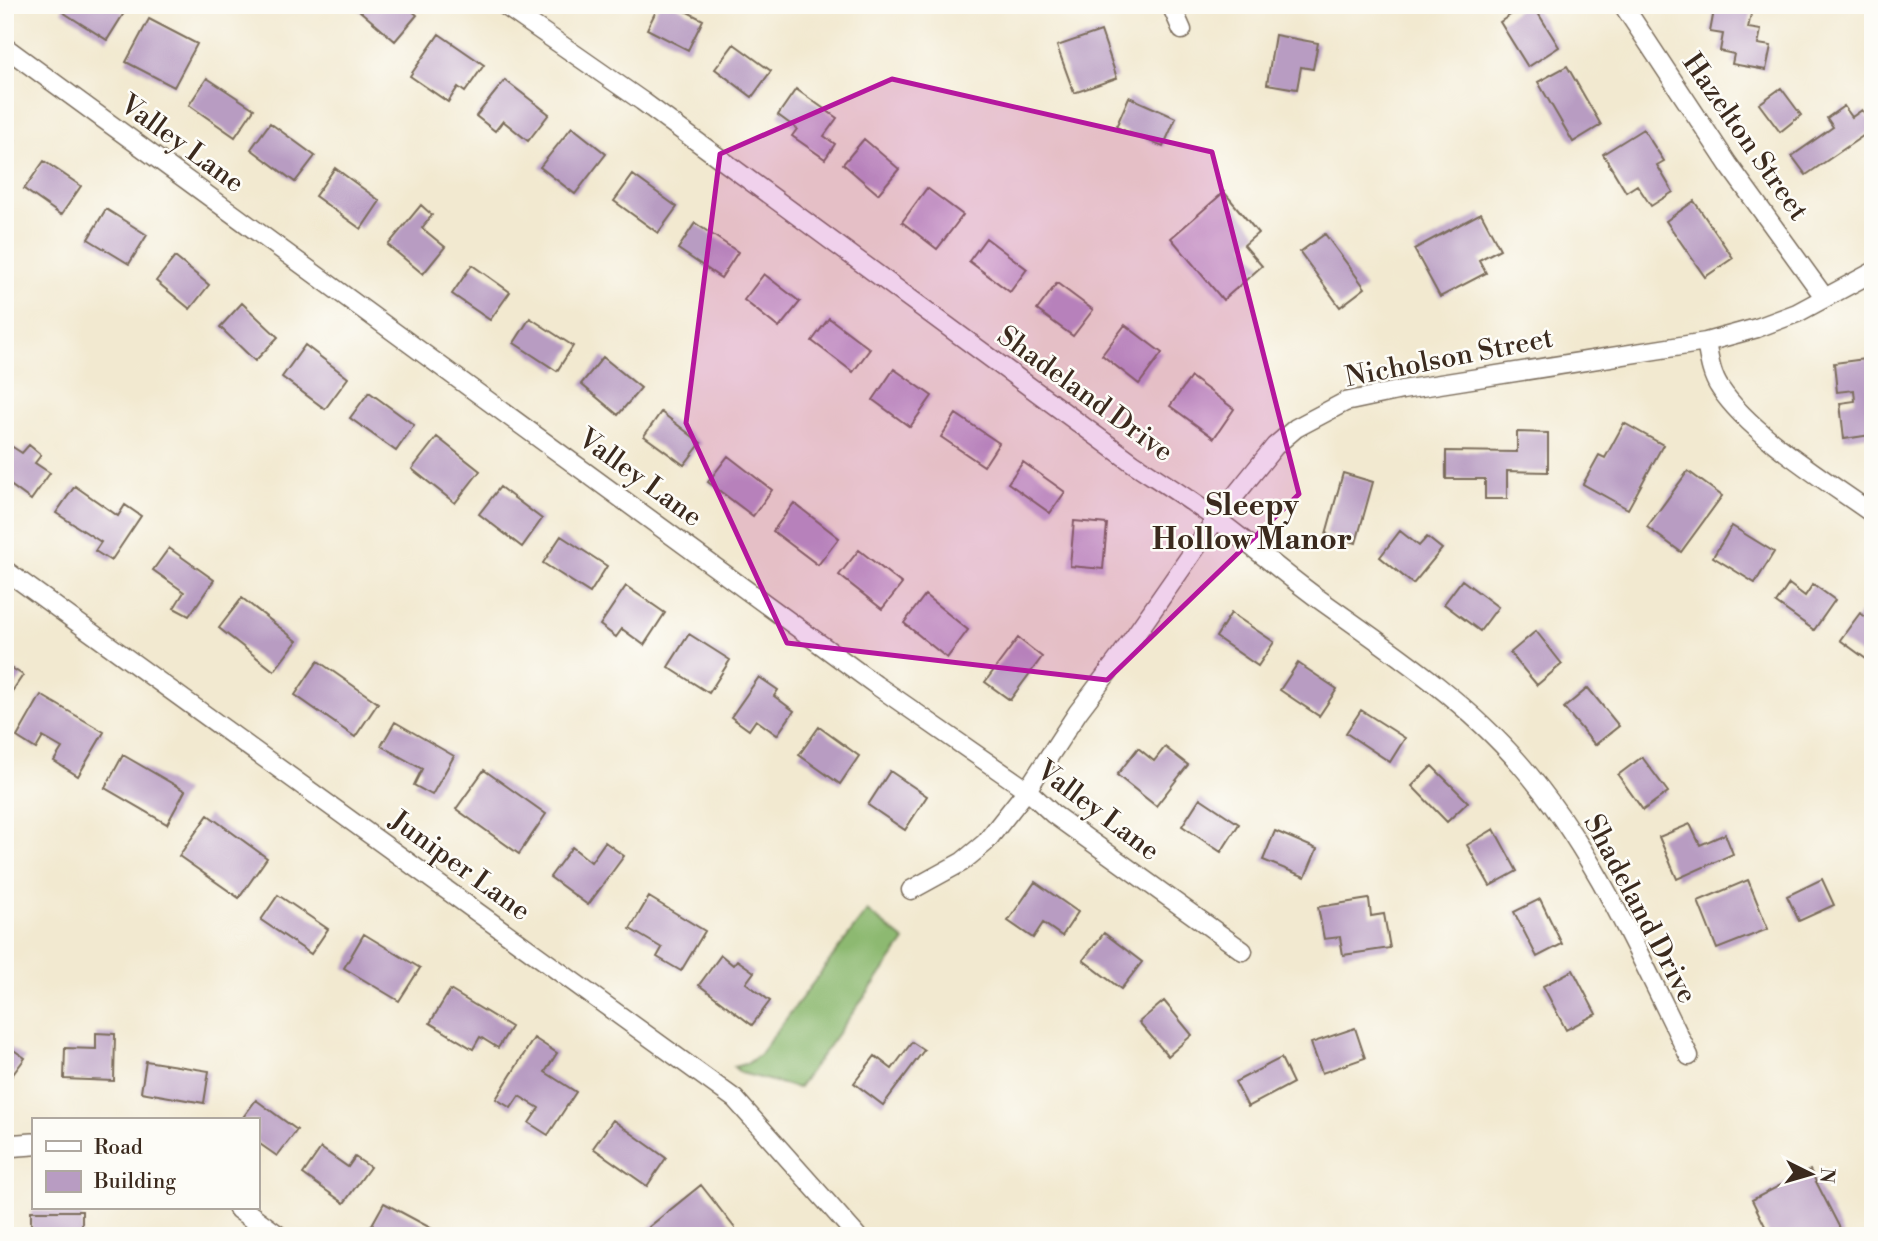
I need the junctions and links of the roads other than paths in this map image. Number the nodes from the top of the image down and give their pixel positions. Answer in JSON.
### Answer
{"nodes":[{"id":1,"x":504,"y":5,"type":"edge"},
{"id":2,"x":1171,"y":5,"type":"edge"},
{"id":3,"x":1623,"y":5,"type":"edge"},
{"id":4,"x":1182,"y":30,"type":"dead end"},
{"id":5,"x":5,"y":47,"type":"edge"},
{"id":6,"x":1873,"y":272,"type":"edge"},
{"id":7,"x":1825,"y":298,"type":"junction"},
{"id":8,"x":1706,"y":342,"type":"junction"},
{"id":9,"x":1873,"y":514,"type":"edge"},
{"id":10,"x":1216,"y":519,"type":"junction"},
{"id":11,"x":5,"y":570,"type":"edge"},
{"id":12,"x":1027,"y":790,"type":"junction"},
{"id":13,"x":912,"y":890,"type":"dead end"},
{"id":14,"x":1243,"y":951,"type":"dead end"},
{"id":15,"x":1689,"y":1056,"type":"dead end"},
{"id":16,"x":32,"y":1144,"type":"edge"},
{"id":17,"x":5,"y":1146,"type":"edge"},
{"id":18,"x":242,"y":1210,"type":"edge"},
{"id":19,"x":273,"y":1235,"type":"edge"},
{"id":20,"x":857,"y":1236,"type":"edge"}],
"edges":[{"from":1,"to":10,"type":"street","name":"Shadeland Drive"},
{"from":2,"to":4,"type":"street"},
{"from":3,"to":7,"type":"street","name":"Hazelton Street"},
{"from":5,"to":12,"type":"street","name":"Valley Lane"},
{"from":6,"to":7,"type":"street","name":"Nicholson Street"},
{"from":7,"to":8,"type":"street","name":"Nicholson Street"},
{"from":8,"to":9,"type":"street"},
{"from":8,"to":10,"type":"street","name":"Nicholson Street"},
{"from":10,"to":12,"type":"street","name":"Nicholson Street"},
{"from":10,"to":15,"type":"street","name":"Shadeland Drive"},
{"from":11,"to":20,"type":"street","name":"Juniper Lane"},
{"from":12,"to":13,"type":"street","name":"Nicholson Street"},
{"from":12,"to":14,"type":"street","name":"Valley Lane"},
{"from":16,"to":17,"type":"street"},
{"from":18,"to":19,"type":"street"}]}
